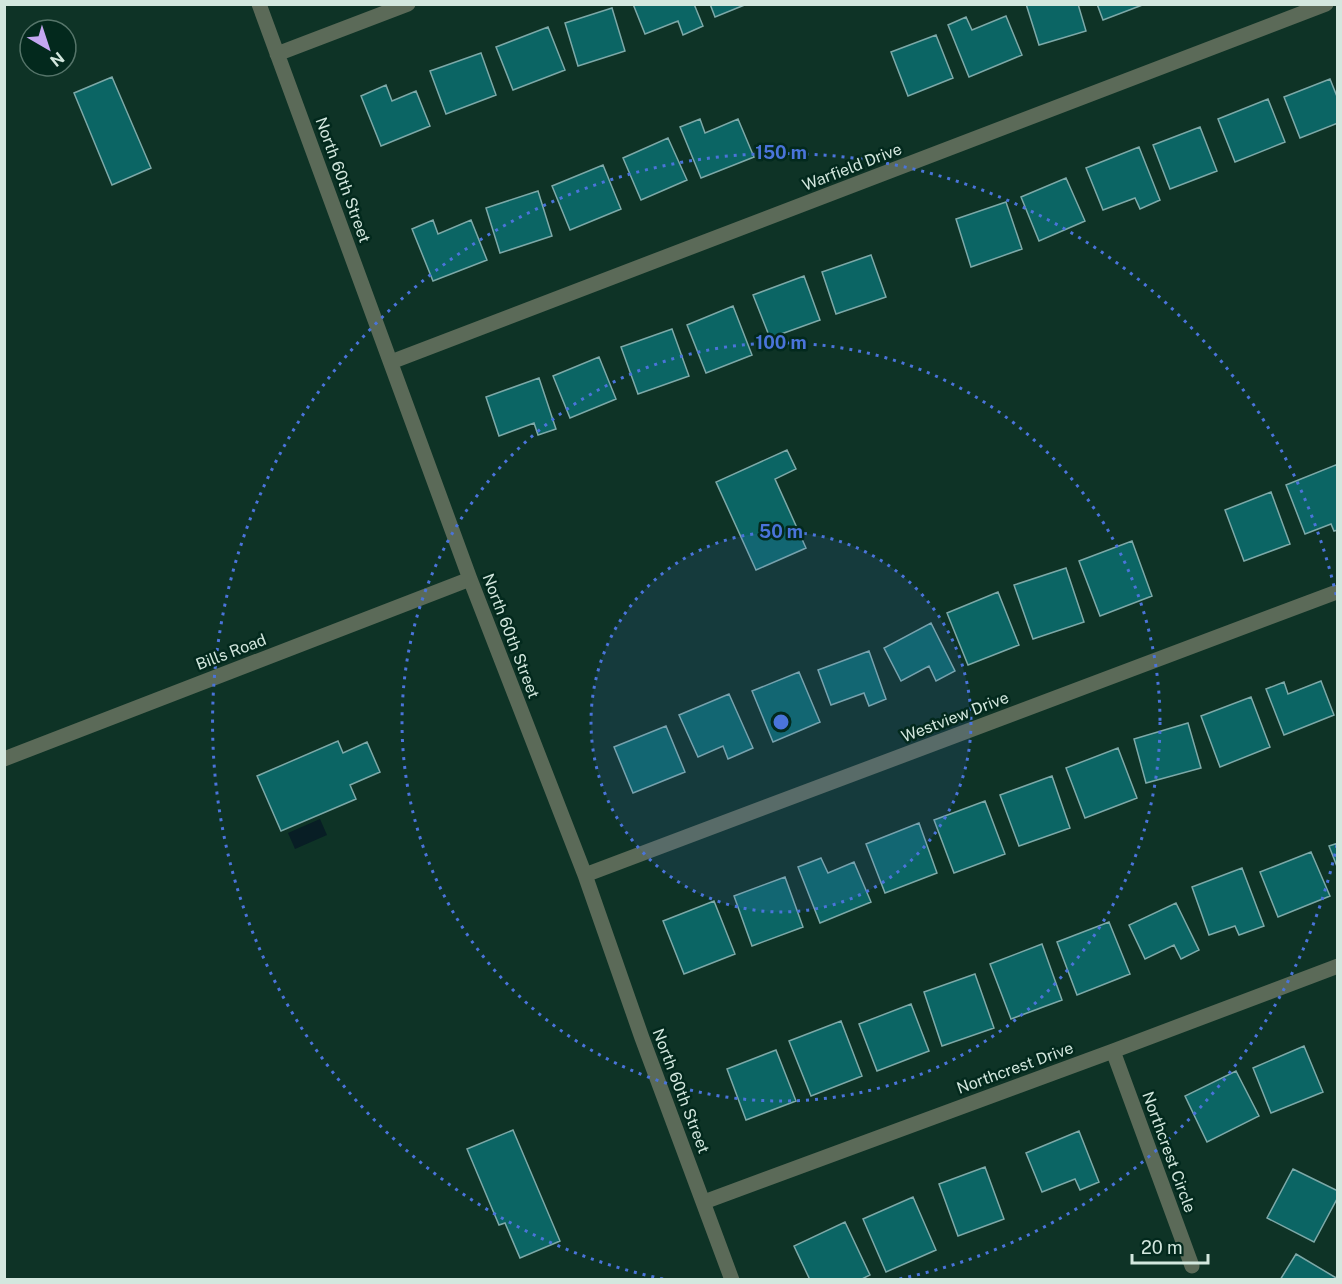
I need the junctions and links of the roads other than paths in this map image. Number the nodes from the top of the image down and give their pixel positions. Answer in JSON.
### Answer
{"nodes":[{"id":1,"x":259,"y":4,"type":"edge"},
{"id":2,"x":408,"y":4,"type":"edge"},
{"id":3,"x":1326,"y":4,"type":"edge"},
{"id":4,"x":277,"y":54,"type":"junction"},
{"id":5,"x":391,"y":362,"type":"junction"},
{"id":6,"x":470,"y":579,"type":"junction"},
{"id":7,"x":1338,"y":592,"type":"edge"},
{"id":8,"x":4,"y":759,"type":"edge"},
{"id":9,"x":585,"y":875,"type":"junction"},
{"id":10,"x":1338,"y":966,"type":"edge"},
{"id":11,"x":1113,"y":1051,"type":"junction"},
{"id":12,"x":704,"y":1202,"type":"junction"},
{"id":13,"x":1192,"y":1266,"type":"dead end"},
{"id":14,"x":732,"y":1280,"type":"edge"}],
"edges":[{"from":1,"to":4,"type":"street","name":"North 60th Street"},
{"from":2,"to":4,"type":"street"},
{"from":3,"to":5,"type":"street","name":"Warfield Drive"},
{"from":4,"to":5,"type":"street","name":"North 60th Street"},
{"from":5,"to":6,"type":"street","name":"North 60th Street"},
{"from":6,"to":8,"type":"street","name":"Bills Road"},
{"from":6,"to":9,"type":"street","name":"North 60th Street"},
{"from":7,"to":9,"type":"street","name":"Westview Drive"},
{"from":9,"to":12,"type":"street","name":"North 60th Street"},
{"from":10,"to":11,"type":"street","name":"Northcrest Drive"},
{"from":11,"to":12,"type":"street","name":"Northcrest Drive"},
{"from":11,"to":13,"type":"street","name":"Northcrest Circle"},
{"from":12,"to":14,"type":"street","name":"North 60th Street"}]}
